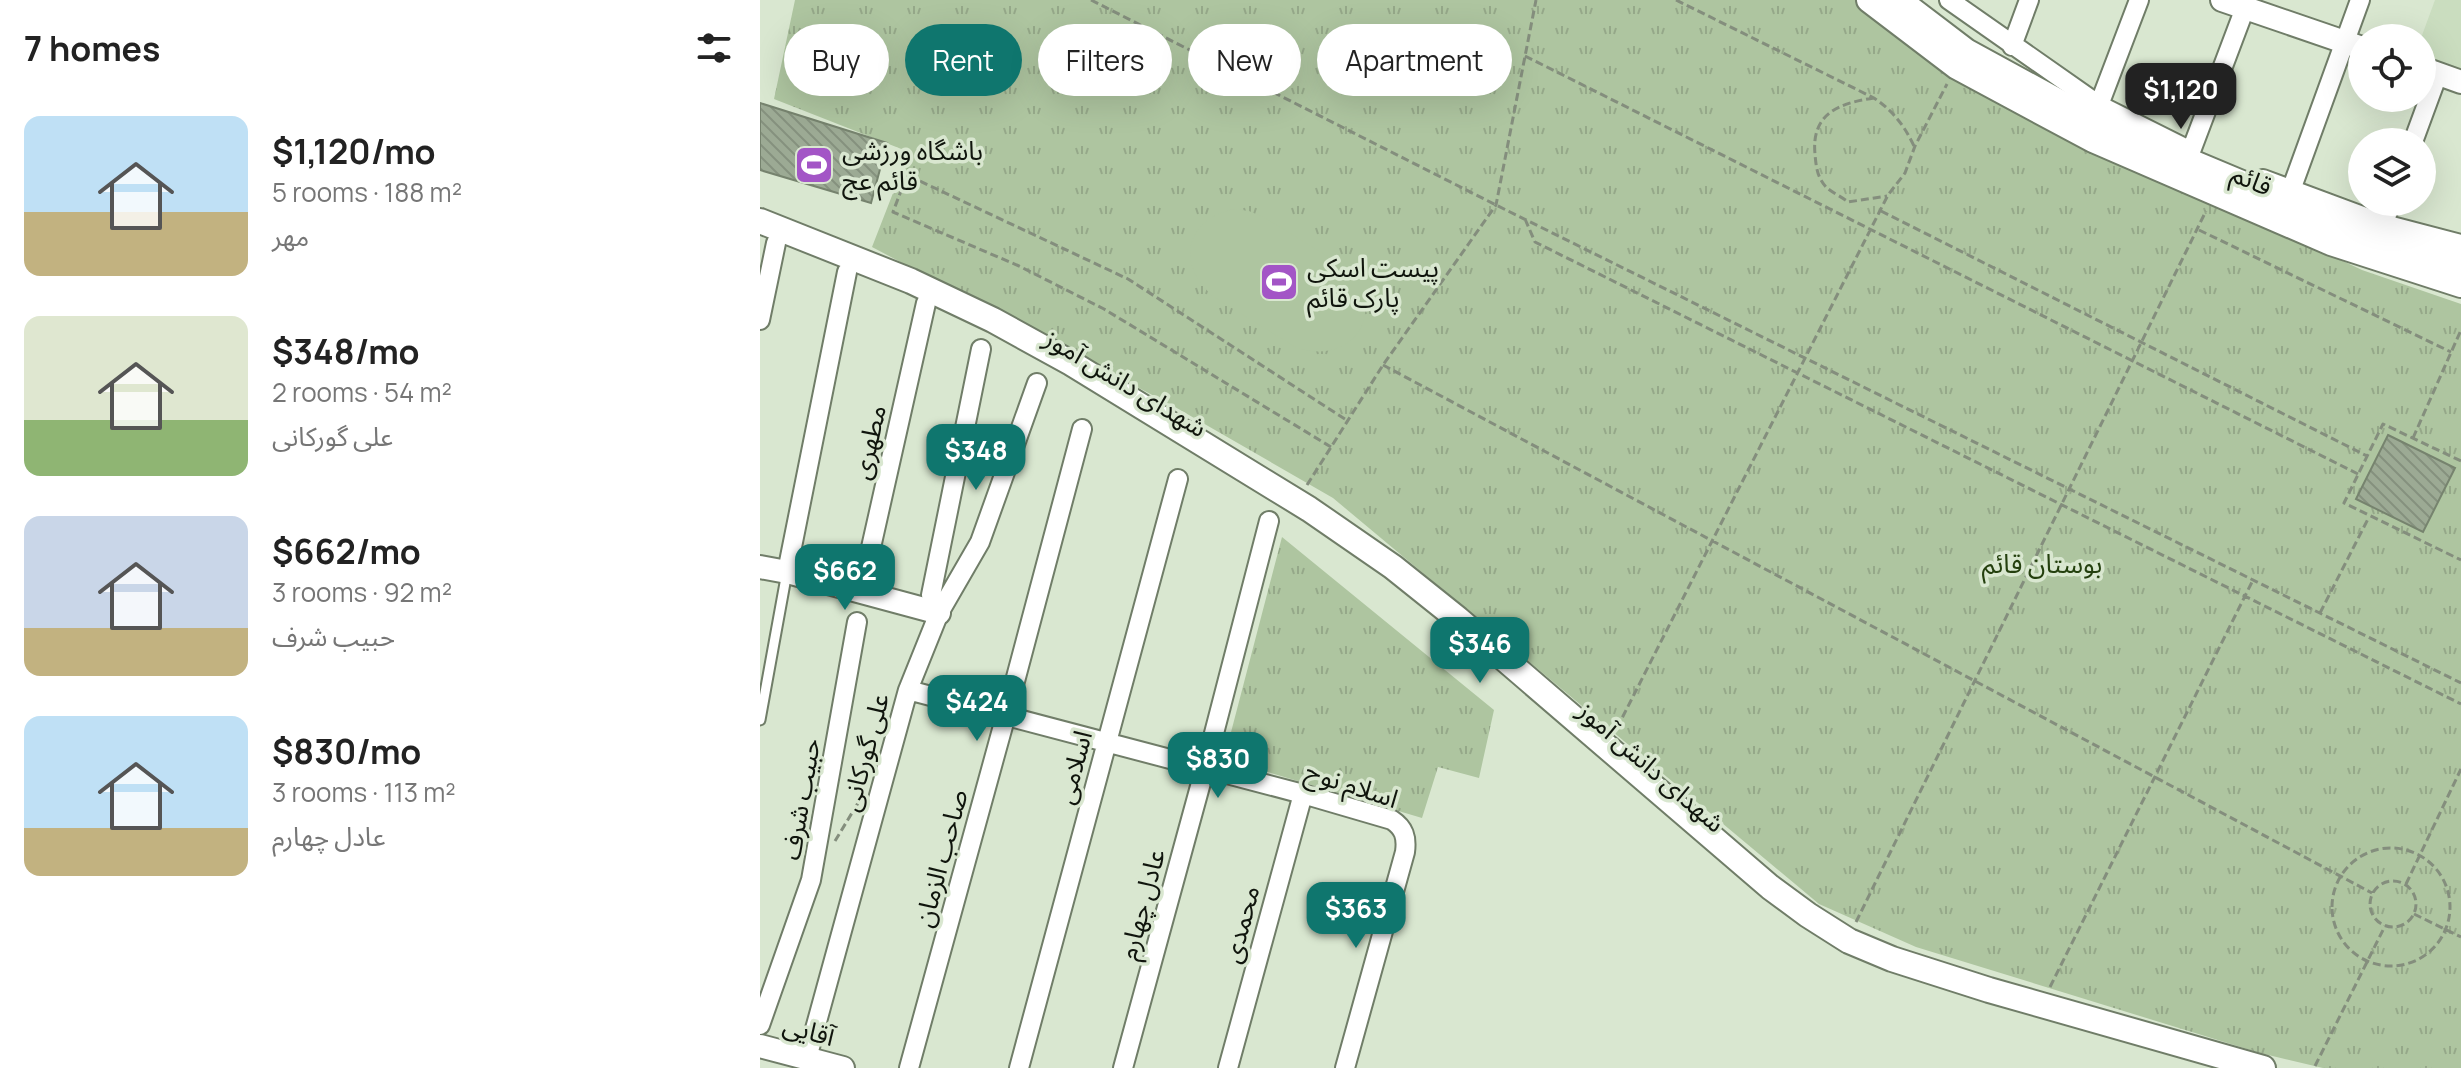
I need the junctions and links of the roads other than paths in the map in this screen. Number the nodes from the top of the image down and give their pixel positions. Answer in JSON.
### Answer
{"nodes":[{"id":1,"x":1869,"y":0,"type":"edge"},
{"id":2,"x":1899,"y":0,"type":"edge"},
{"id":3,"x":1949,"y":0,"type":"edge"},
{"id":4,"x":2029,"y":0,"type":"edge"},
{"id":5,"x":2139,"y":0,"type":"edge"},
{"id":6,"x":2222,"y":0,"type":"edge"},
{"id":7,"x":2360,"y":0,"type":"edge"},
{"id":8,"x":2245,"y":8,"type":"junction"},
{"id":9,"x":2357,"y":24,"type":"edge"},
{"id":10,"x":2348,"y":43,"type":"edge"},
{"id":11,"x":2012,"y":46,"type":"junction"},
{"id":12,"x":2348,"y":59,"type":"edge"},
{"id":13,"x":2436,"y":73,"type":"edge"},
{"id":14,"x":2461,"y":82,"type":"edge"},
{"id":15,"x":2099,"y":105,"type":"junction"},
{"id":16,"x":2191,"y":151,"type":"junction"},
{"id":17,"x":2291,"y":190,"type":"junction"},
{"id":18,"x":2387,"y":216,"type":"edge"},
{"id":19,"x":760,"y":221,"type":"edge"},
{"id":20,"x":2384,"y":224,"type":"junction"},
{"id":21,"x":768,"y":240,"type":"edge"},
{"id":22,"x":2461,"y":244,"type":"edge"},
{"id":23,"x":2461,"y":265,"type":"edge"},
{"id":24,"x":847,"y":272,"type":"junction"},
{"id":25,"x":2461,"y":285,"type":"edge"},
{"id":26,"x":929,"y":297,"type":"junction"},
{"id":27,"x":760,"y":320,"type":"edge"},
{"id":28,"x":981,"y":349,"type":"dead end"},
{"id":29,"x":1037,"y":383,"type":"dead end"},
{"id":30,"x":1082,"y":429,"type":"dead end"},
{"id":31,"x":1178,"y":479,"type":"dead end"},
{"id":32,"x":1269,"y":521,"type":"dead end"},
{"id":33,"x":760,"y":567,"type":"edge"},
{"id":34,"x":787,"y":572,"type":"junction"},
{"id":35,"x":861,"y":592,"type":"junction"},
{"id":36,"x":939,"y":613,"type":"junction"},
{"id":37,"x":857,"y":622,"type":"dead end"},
{"id":38,"x":908,"y":690,"type":"junction"},
{"id":39,"x":1006,"y":715,"type":"junction"},
{"id":40,"x":760,"y":720,"type":"edge"},
{"id":41,"x":1107,"y":742,"type":"junction"},
{"id":42,"x":1205,"y":768,"type":"junction"},
{"id":43,"x":1303,"y":794,"type":"junction"},
{"id":44,"x":760,"y":1025,"type":"edge"},
{"id":45,"x":760,"y":1046,"type":"edge"},
{"id":46,"x":807,"y":1058,"type":"junction"},
{"id":47,"x":843,"y":1068,"type":"edge"},
{"id":48,"x":909,"y":1068,"type":"edge"},
{"id":49,"x":1019,"y":1068,"type":"edge"},
{"id":50,"x":1123,"y":1068,"type":"edge"},
{"id":51,"x":1228,"y":1068,"type":"edge"},
{"id":52,"x":1345,"y":1068,"type":"edge"},
{"id":53,"x":2213,"y":1068,"type":"edge"},
{"id":54,"x":2263,"y":1068,"type":"edge"}],
"edges":[{"from":1,"to":25,"type":"main road","name":"قائم"},
{"from":2,"to":23,"type":"main road","name":"قائم"},
{"from":3,"to":11,"type":"street"},
{"from":4,"to":11,"type":"street"},
{"from":5,"to":15,"type":"street"},
{"from":6,"to":8,"type":"street"},
{"from":7,"to":9,"type":"street"},
{"from":8,"to":10,"type":"street"},
{"from":8,"to":16,"type":"street"},
{"from":11,"to":15,"type":"street"},
{"from":12,"to":17,"type":"street"},
{"from":13,"to":14,"type":"street"},
{"from":15,"to":16,"type":"street"},
{"from":16,"to":17,"type":"street"},
{"from":17,"to":20,"type":"street"},
{"from":18,"to":20,"type":"street"},
{"from":19,"to":26,"type":"main road"},
{"from":20,"to":22,"type":"street"},
{"from":21,"to":24,"type":"main road","name":"شهدای دانش آموز"},
{"from":21,"to":27,"type":"street"},
{"from":24,"to":26,"type":"main road","name":"شهدای دانش آموز"},
{"from":24,"to":34,"type":"street"},
{"from":26,"to":35,"type":"street","name":"مطهری"},
{"from":26,"to":53,"type":"main road","name":"شهدای دانش آموز"},
{"from":26,"to":54,"type":"main road"},
{"from":28,"to":36,"type":"street"},
{"from":29,"to":36,"type":"street","name":"علی گورکانی"},
{"from":30,"to":39,"type":"street","name":"صاحب الزمان"},
{"from":31,"to":41,"type":"street","name":"اسلامی"},
{"from":32,"to":42,"type":"street","name":"عادل چهارم"},
{"from":33,"to":34,"type":"street"},
{"from":34,"to":35,"type":"street"},
{"from":34,"to":40,"type":"lane"},
{"from":35,"to":36,"type":"street"},
{"from":36,"to":38,"type":"street","name":"علی گورکانی"},
{"from":37,"to":44,"type":"street","name":"حبیب شرف"},
{"from":38,"to":39,"type":"street","name":"اسلام نوح"},
{"from":38,"to":46,"type":"street","name":"علی گورکانی"},
{"from":39,"to":41,"type":"street","name":"اسلام نوح"},
{"from":39,"to":48,"type":"street","name":"صاحب الزمان"},
{"from":41,"to":42,"type":"street","name":"اسلام نوح"},
{"from":41,"to":49,"type":"street","name":"اسلامی"},
{"from":42,"to":43,"type":"street","name":"اسلام نوح"},
{"from":42,"to":50,"type":"street","name":"عادل چهارم"},
{"from":43,"to":51,"type":"street","name":"محمدی"},
{"from":43,"to":52,"type":"street","name":"اسلام نوح"},
{"from":45,"to":46,"type":"street","name":"آقایی"},
{"from":46,"to":47,"type":"street","name":"آقایی"}]}
